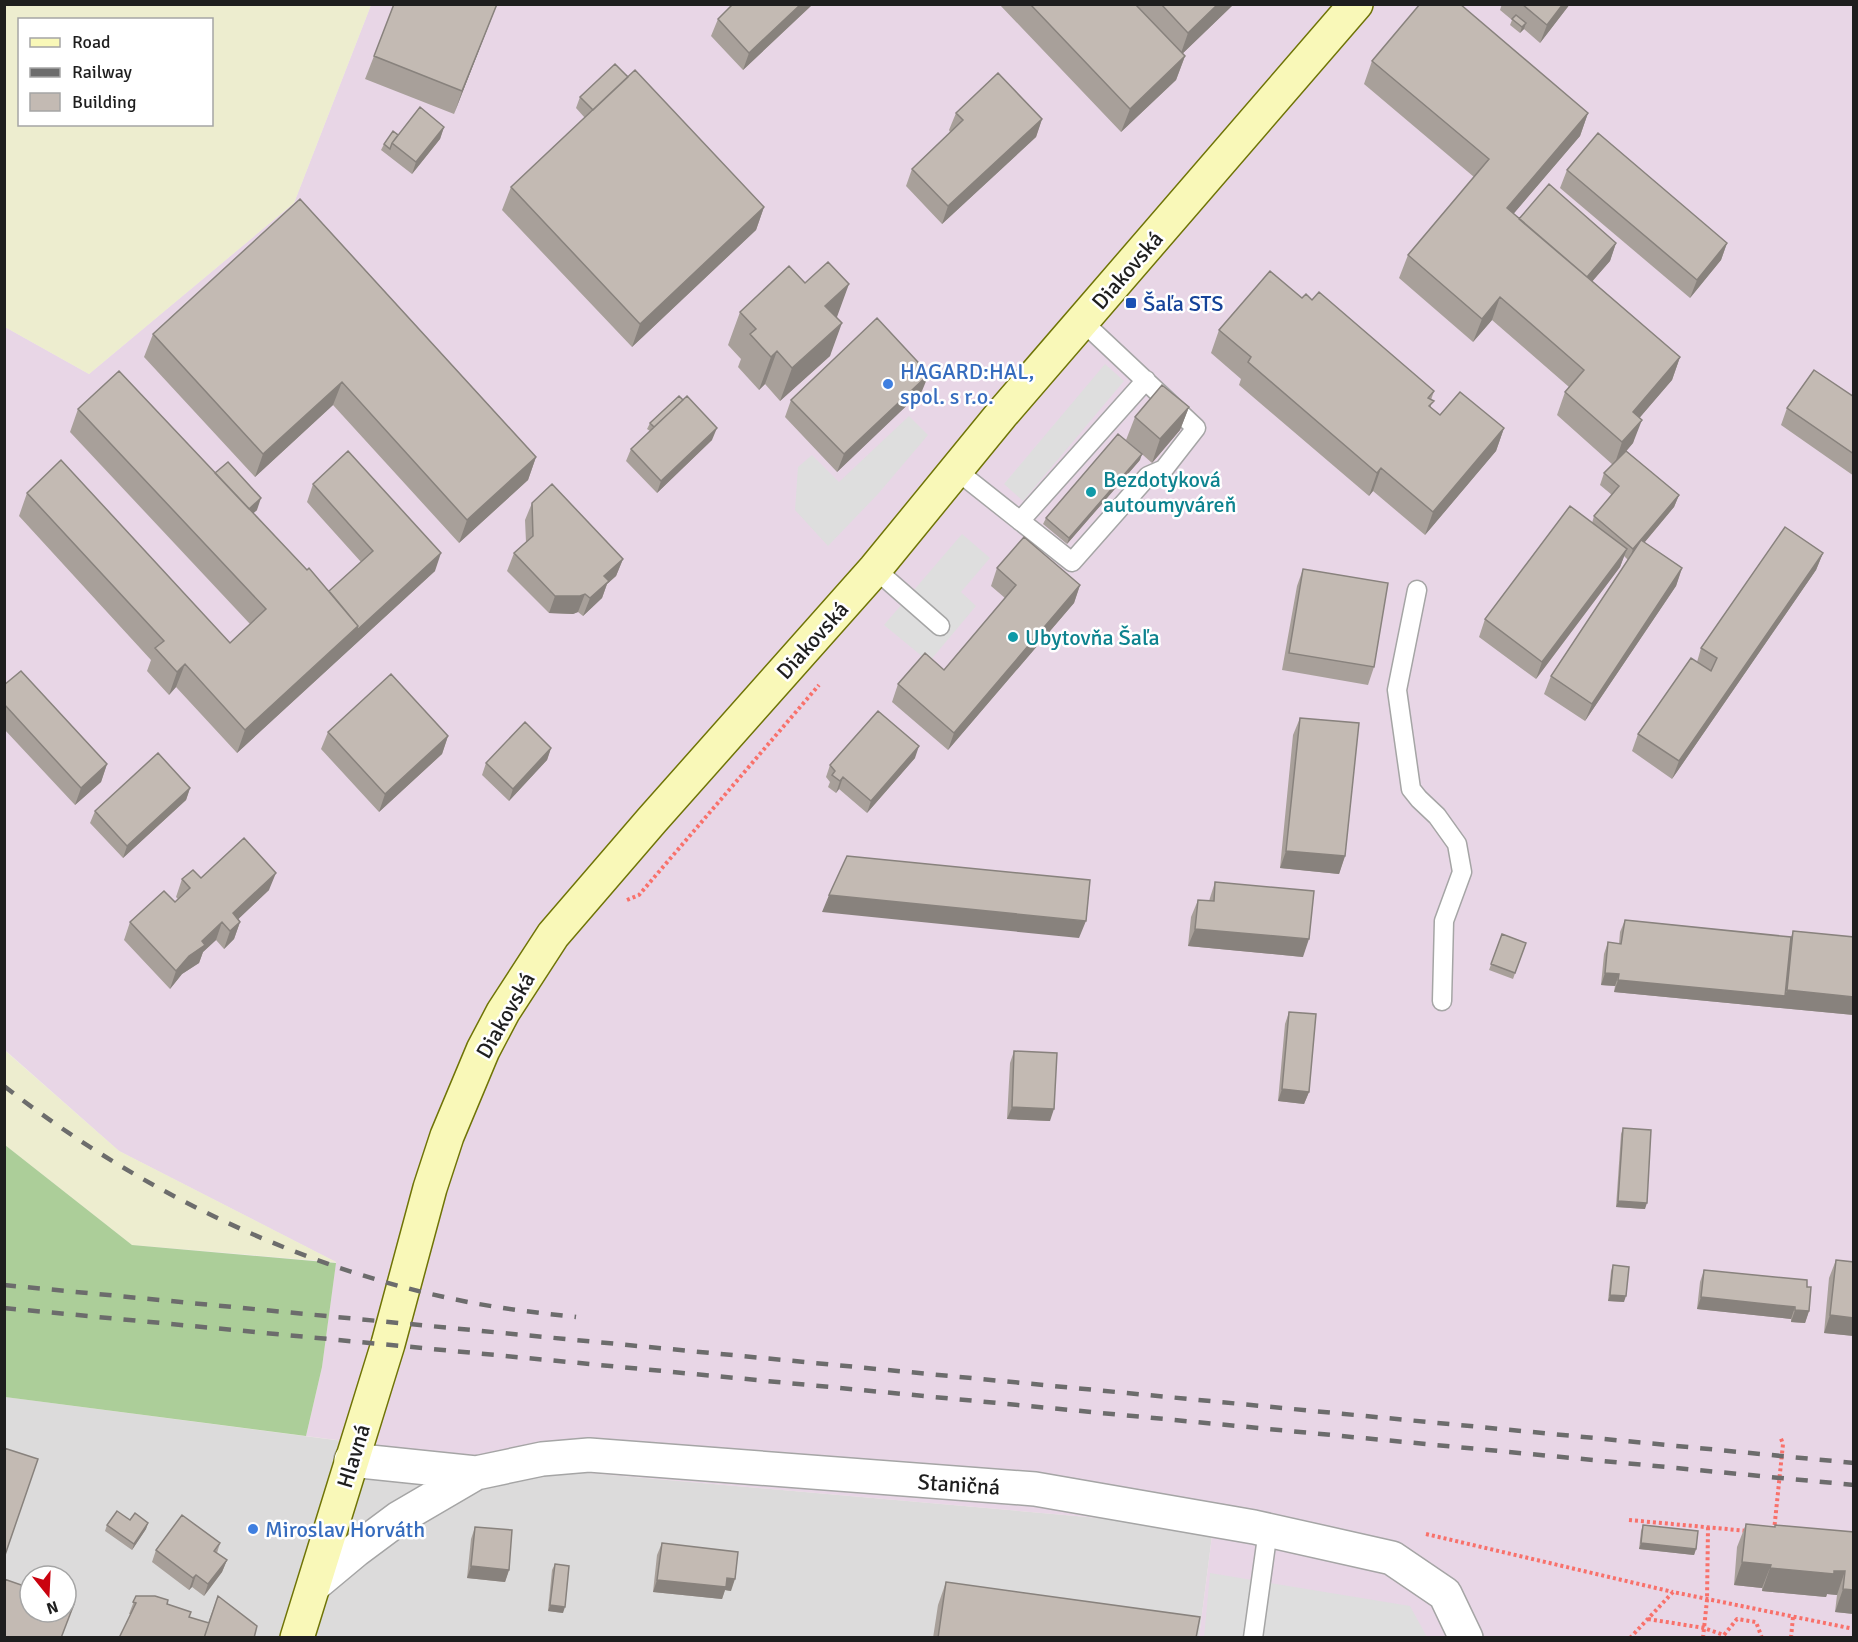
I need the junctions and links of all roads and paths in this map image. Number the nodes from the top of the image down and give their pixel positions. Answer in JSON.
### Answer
{"nodes":[{"id":1,"x":1356,"y":4,"type":"edge"},
{"id":2,"x":1083,"y":321,"type":"junction"},
{"id":3,"x":1146,"y":380,"type":"junction"},
{"id":4,"x":956,"y":470,"type":"junction"},
{"id":5,"x":1020,"y":521,"type":"junction"},
{"id":6,"x":874,"y":569,"type":"junction"},
{"id":7,"x":1417,"y":590,"type":"dead end"},
{"id":8,"x":940,"y":626,"type":"dead end"},
{"id":9,"x":1442,"y":1001,"type":"dead end"},
{"id":10,"x":388,"y":1344,"type":"joint"},
{"id":11,"x":1780,"y":1437,"type":"dead end"},
{"id":12,"x":351,"y":1460,"type":"junction"},
{"id":13,"x":476,"y":1473,"type":"junction"},
{"id":14,"x":1629,"y":1520,"type":"dead end"},
{"id":15,"x":1708,"y":1527,"type":"junction"},
{"id":16,"x":1268,"y":1530,"type":"junction"},
{"id":17,"x":1752,"y":1532,"type":"edge"},
{"id":18,"x":1426,"y":1534,"type":"dead end"},
{"id":19,"x":1773,"y":1534,"type":"edge"},
{"id":20,"x":314,"y":1585,"type":"junction"},
{"id":21,"x":1673,"y":1592,"type":"junction"},
{"id":22,"x":1707,"y":1600,"type":"junction"},
{"id":23,"x":1793,"y":1617,"type":"junction"},
{"id":24,"x":1648,"y":1619,"type":"junction"},
{"id":25,"x":1704,"y":1628,"type":"junction"},
{"id":26,"x":1854,"y":1629,"type":"edge"},
{"id":27,"x":297,"y":1638,"type":"edge"},
{"id":28,"x":1253,"y":1638,"type":"edge"},
{"id":29,"x":1466,"y":1638,"type":"edge"},
{"id":30,"x":1630,"y":1638,"type":"edge"},
{"id":31,"x":1703,"y":1638,"type":"edge"},
{"id":32,"x":1762,"y":1638,"type":"edge"},
{"id":33,"x":1791,"y":1638,"type":"edge"}],
"edges":[{"from":1,"to":2,"type":"street","name":"Diakovská"},
{"from":2,"to":3,"type":"lane"},
{"from":2,"to":4,"type":"street","name":"Diakovská"},
{"from":3,"to":5,"type":"lane"},
{"from":3,"to":5,"type":"lane"},
{"from":4,"to":5,"type":"lane"},
{"from":4,"to":6,"type":"street","name":"Diakovská"},
{"from":6,"to":8,"type":"lane"},
{"from":6,"to":10,"type":"street","name":"Diakovská"},
{"from":7,"to":9,"type":"lane"},
{"from":10,"to":12,"type":"street","name":"Hlavná"},
{"from":11,"to":19,"type":"path"},
{"from":12,"to":13,"type":"street","name":"Staničná"},
{"from":12,"to":20,"type":"street","name":"Hlavná"},
{"from":13,"to":16,"type":"street","name":"Staničná"},
{"from":13,"to":20,"type":"street","name":"Staničná"},
{"from":14,"to":15,"type":"path"},
{"from":15,"to":17,"type":"path"},
{"from":15,"to":22,"type":"path"},
{"from":16,"to":28,"type":"lane"},
{"from":16,"to":29,"type":"street","name":"Staničná"},
{"from":18,"to":21,"type":"path"},
{"from":20,"to":27,"type":"street","name":"Hlavná"},
{"from":21,"to":22,"type":"path"},
{"from":21,"to":24,"type":"path"},
{"from":22,"to":23,"type":"path"},
{"from":22,"to":25,"type":"path"},
{"from":23,"to":26,"type":"path"},
{"from":23,"to":33,"type":"path"},
{"from":24,"to":25,"type":"path"},
{"from":24,"to":30,"type":"path"},
{"from":25,"to":31,"type":"path"},
{"from":25,"to":32,"type":"path"}]}
